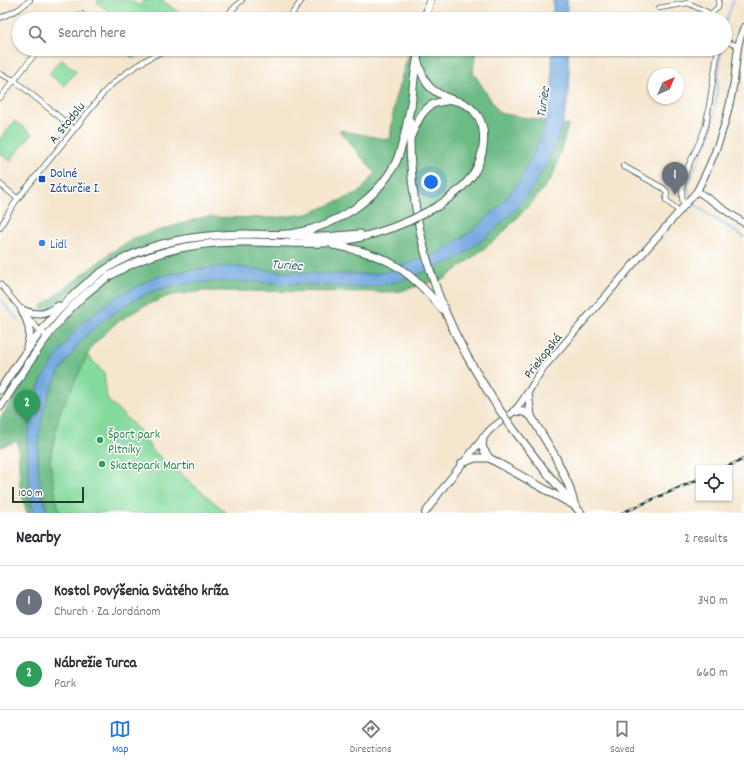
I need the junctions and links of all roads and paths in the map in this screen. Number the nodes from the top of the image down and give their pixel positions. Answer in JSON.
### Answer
{"nodes":[{"id":1,"x":30,"y":0,"type":"edge"},
{"id":2,"x":242,"y":0,"type":"edge"},
{"id":3,"x":302,"y":0,"type":"edge"},
{"id":4,"x":430,"y":0,"type":"edge"},
{"id":5,"x":720,"y":0,"type":"edge"},
{"id":6,"x":659,"y":8,"type":"dead end"},
{"id":7,"x":12,"y":12,"type":"edge"},
{"id":8,"x":13,"y":12,"type":"edge"},
{"id":9,"x":230,"y":12,"type":"edge"},
{"id":10,"x":293,"y":12,"type":"edge"},
{"id":11,"x":427,"y":12,"type":"edge"},
{"id":12,"x":704,"y":12,"type":"edge"},
{"id":13,"x":714,"y":12,"type":"edge"},
{"id":14,"x":0,"y":18,"type":"edge"},
{"id":15,"x":744,"y":27,"type":"edge"},
{"id":16,"x":732,"y":44,"type":"edge"},
{"id":17,"x":738,"y":46,"type":"junction"},
{"id":18,"x":33,"y":56,"type":"edge"},
{"id":19,"x":153,"y":56,"type":"edge"},
{"id":20,"x":418,"y":56,"type":"edge"},
{"id":21,"x":717,"y":56,"type":"edge"},
{"id":22,"x":417,"y":60,"type":"junction"},
{"id":23,"x":0,"y":74,"type":"edge"},
{"id":24,"x":14,"y":80,"type":"junction"},
{"id":25,"x":0,"y":98,"type":"edge"},
{"id":26,"x":453,"y":100,"type":"junction"},
{"id":27,"x":411,"y":104,"type":"junction"},
{"id":28,"x":74,"y":129,"type":"junction"},
{"id":29,"x":410,"y":138,"type":"junction"},
{"id":30,"x":623,"y":166,"type":"dead end"},
{"id":31,"x":0,"y":184,"type":"edge"},
{"id":32,"x":696,"y":193,"type":"junction"},
{"id":33,"x":18,"y":199,"type":"junction"},
{"id":34,"x":684,"y":208,"type":"junction"},
{"id":35,"x":744,"y":223,"type":"edge"},
{"id":36,"x":0,"y":228,"type":"edge"},
{"id":37,"x":372,"y":233,"type":"junction"},
{"id":38,"x":267,"y":234,"type":"junction"},
{"id":39,"x":324,"y":243,"type":"junction"},
{"id":40,"x":0,"y":280,"type":"edge"},
{"id":41,"x":1,"y":286,"type":"edge"},
{"id":42,"x":65,"y":302,"type":"junction"},
{"id":43,"x":22,"y":310,"type":"junction"},
{"id":44,"x":446,"y":314,"type":"junction"},
{"id":45,"x":41,"y":331,"type":"junction"},
{"id":46,"x":48,"y":337,"type":"junction"},
{"id":47,"x":26,"y":351,"type":"junction"},
{"id":48,"x":0,"y":390,"type":"edge"},
{"id":49,"x":528,"y":393,"type":"junction"},
{"id":50,"x":0,"y":407,"type":"edge"},
{"id":51,"x":514,"y":411,"type":"junction"},
{"id":52,"x":531,"y":416,"type":"junction"},
{"id":53,"x":483,"y":438,"type":"junction"},
{"id":54,"x":489,"y":458,"type":"junction"},
{"id":55,"x":462,"y":463,"type":"junction"},
{"id":56,"x":575,"y":506,"type":"junction"},
{"id":57,"x":425,"y":513,"type":"edge"},
{"id":58,"x":581,"y":513,"type":"edge"}],
"edges":[{"from":1,"to":8,"type":"street"},
{"from":2,"to":9,"type":"street"},
{"from":3,"to":10,"type":"street"},
{"from":4,"to":11,"type":"main road"},
{"from":5,"to":13,"type":"street"},
{"from":6,"to":12,"type":"street"},
{"from":7,"to":14,"type":"street"},
{"from":15,"to":17,"type":"street","name":"Priekopská"},
{"from":16,"to":17,"type":"street"},
{"from":17,"to":32,"type":"street","name":"Priekopská"},
{"from":18,"to":24,"type":"street"},
{"from":19,"to":28,"type":"street","name":"A. Stodolu"},
{"from":20,"to":22,"type":"main road"},
{"from":21,"to":34,"type":"street"},
{"from":22,"to":26,"type":"main road"},
{"from":22,"to":27,"type":"main road"},
{"from":23,"to":24,"type":"street"},
{"from":24,"to":25,"type":"street"},
{"from":24,"to":28,"type":"street"},
{"from":26,"to":29,"type":"main road"},
{"from":26,"to":37,"type":"main road","bridge":true},
{"from":27,"to":29,"type":"main road"},
{"from":27,"to":38,"type":"main road"},
{"from":28,"to":33,"type":"street","name":"A. Stodolu"},
{"from":29,"to":44,"type":"main road"},
{"from":30,"to":34,"type":"street"},
{"from":31,"to":33,"type":"street"},
{"from":32,"to":34,"type":"street","name":"Priekopská"},
{"from":32,"to":35,"type":"street"},
{"from":33,"to":36,"type":"street","name":"A. Stodolu"},
{"from":34,"to":49,"type":"street","name":"Priekopská"},
{"from":37,"to":38,"type":"main road"},
{"from":37,"to":39,"type":"main road"},
{"from":38,"to":42,"type":"main road"},
{"from":39,"to":44,"type":"main road"},
{"from":39,"to":46,"type":"main road"},
{"from":40,"to":41,"type":"street"},
{"from":41,"to":43,"type":"street"},
{"from":42,"to":43,"type":"main road"},
{"from":42,"to":45,"type":"main road"},
{"from":43,"to":45,"type":"street"},
{"from":43,"to":47,"type":"main road"},
{"from":44,"to":56,"type":"main road","bridge":true},
{"from":45,"to":46,"type":"street"},
{"from":45,"to":47,"type":"main road"},
{"from":46,"to":50,"type":"main road"},
{"from":47,"to":48,"type":"main road"},
{"from":49,"to":51,"type":"street","name":"Priekopská"},
{"from":49,"to":52,"type":"main road"},
{"from":51,"to":52,"type":"main road"},
{"from":51,"to":53,"type":"street","name":"Priekopská"},
{"from":52,"to":56,"type":"main road"},
{"from":53,"to":54,"type":"main road"},
{"from":53,"to":55,"type":"street","name":"Priekopská"},
{"from":54,"to":55,"type":"main road"},
{"from":54,"to":56,"type":"main road"},
{"from":55,"to":57,"type":"street","name":"Priekopská"},
{"from":56,"to":58,"type":"main road"}]}
